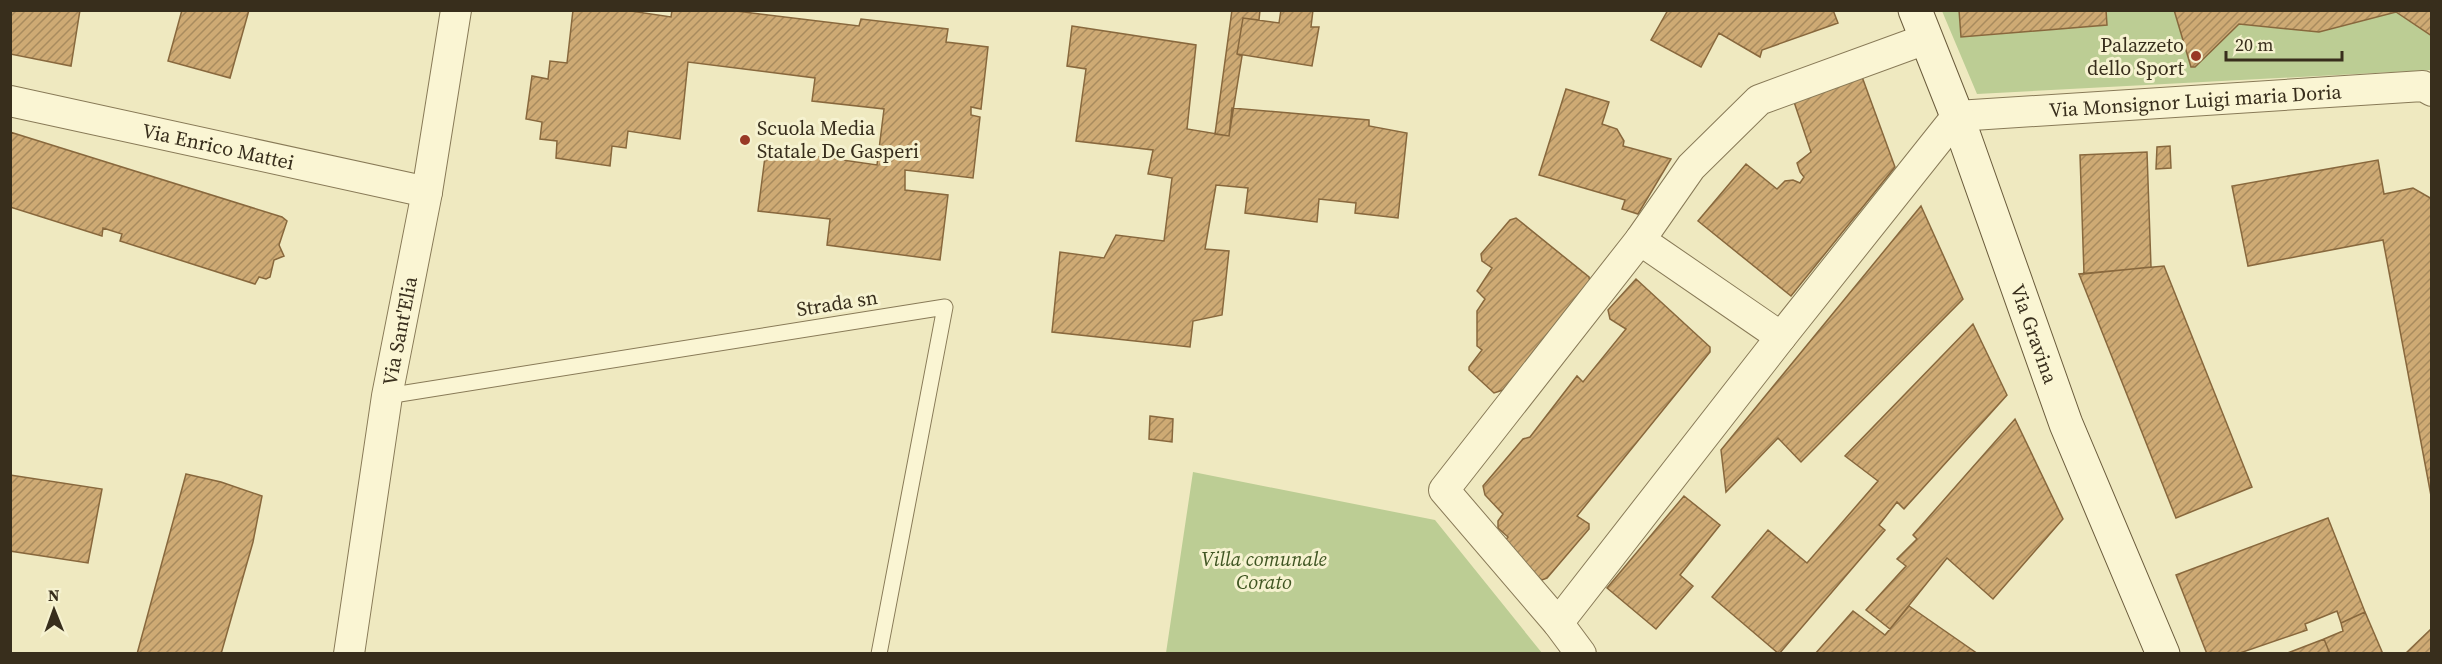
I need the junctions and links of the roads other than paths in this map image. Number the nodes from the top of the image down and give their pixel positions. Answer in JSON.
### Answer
{"nodes":[{"id":1,"x":456,"y":10,"type":"edge"},
{"id":2,"x":1921,"y":25,"type":"edge"},
{"id":3,"x":2432,"y":92,"type":"edge"},
{"id":4,"x":10,"y":101,"type":"edge"},
{"id":5,"x":1957,"y":116,"type":"junction"},
{"id":6,"x":427,"y":192,"type":"junction"},
{"id":7,"x":1640,"y":240,"type":"junction"},
{"id":8,"x":1781,"y":337,"type":"junction"},
{"id":9,"x":387,"y":396,"type":"junction"},
{"id":10,"x":1558,"y":623,"type":"junction"},
{"id":11,"x":349,"y":654,"type":"edge"},
{"id":12,"x":879,"y":654,"type":"edge"},
{"id":13,"x":1581,"y":654,"type":"edge"},
{"id":14,"x":2163,"y":654,"type":"edge"}],
"edges":[{"from":1,"to":6,"type":"street","name":"Via Sant'Elia"},
{"from":2,"to":5,"type":"main road","name":"Via Gravina"},
{"from":2,"to":7,"type":"street"},
{"from":3,"to":5,"type":"street","name":"Via Monsignor Luigi maria Doria"},
{"from":4,"to":6,"type":"street","name":"Via Enrico Mattei"},
{"from":5,"to":8,"type":"street"},
{"from":5,"to":14,"type":"main road","name":"Via Gravina"},
{"from":6,"to":9,"type":"street","name":"Via Sant'Elia"},
{"from":7,"to":8,"type":"street"},
{"from":7,"to":10,"type":"street"},
{"from":8,"to":10,"type":"street"},
{"from":9,"to":11,"type":"street","name":"Via Sant'Elia"},
{"from":9,"to":12,"type":"lane","name":"Strada sn"},
{"from":10,"to":13,"type":"street"}]}
